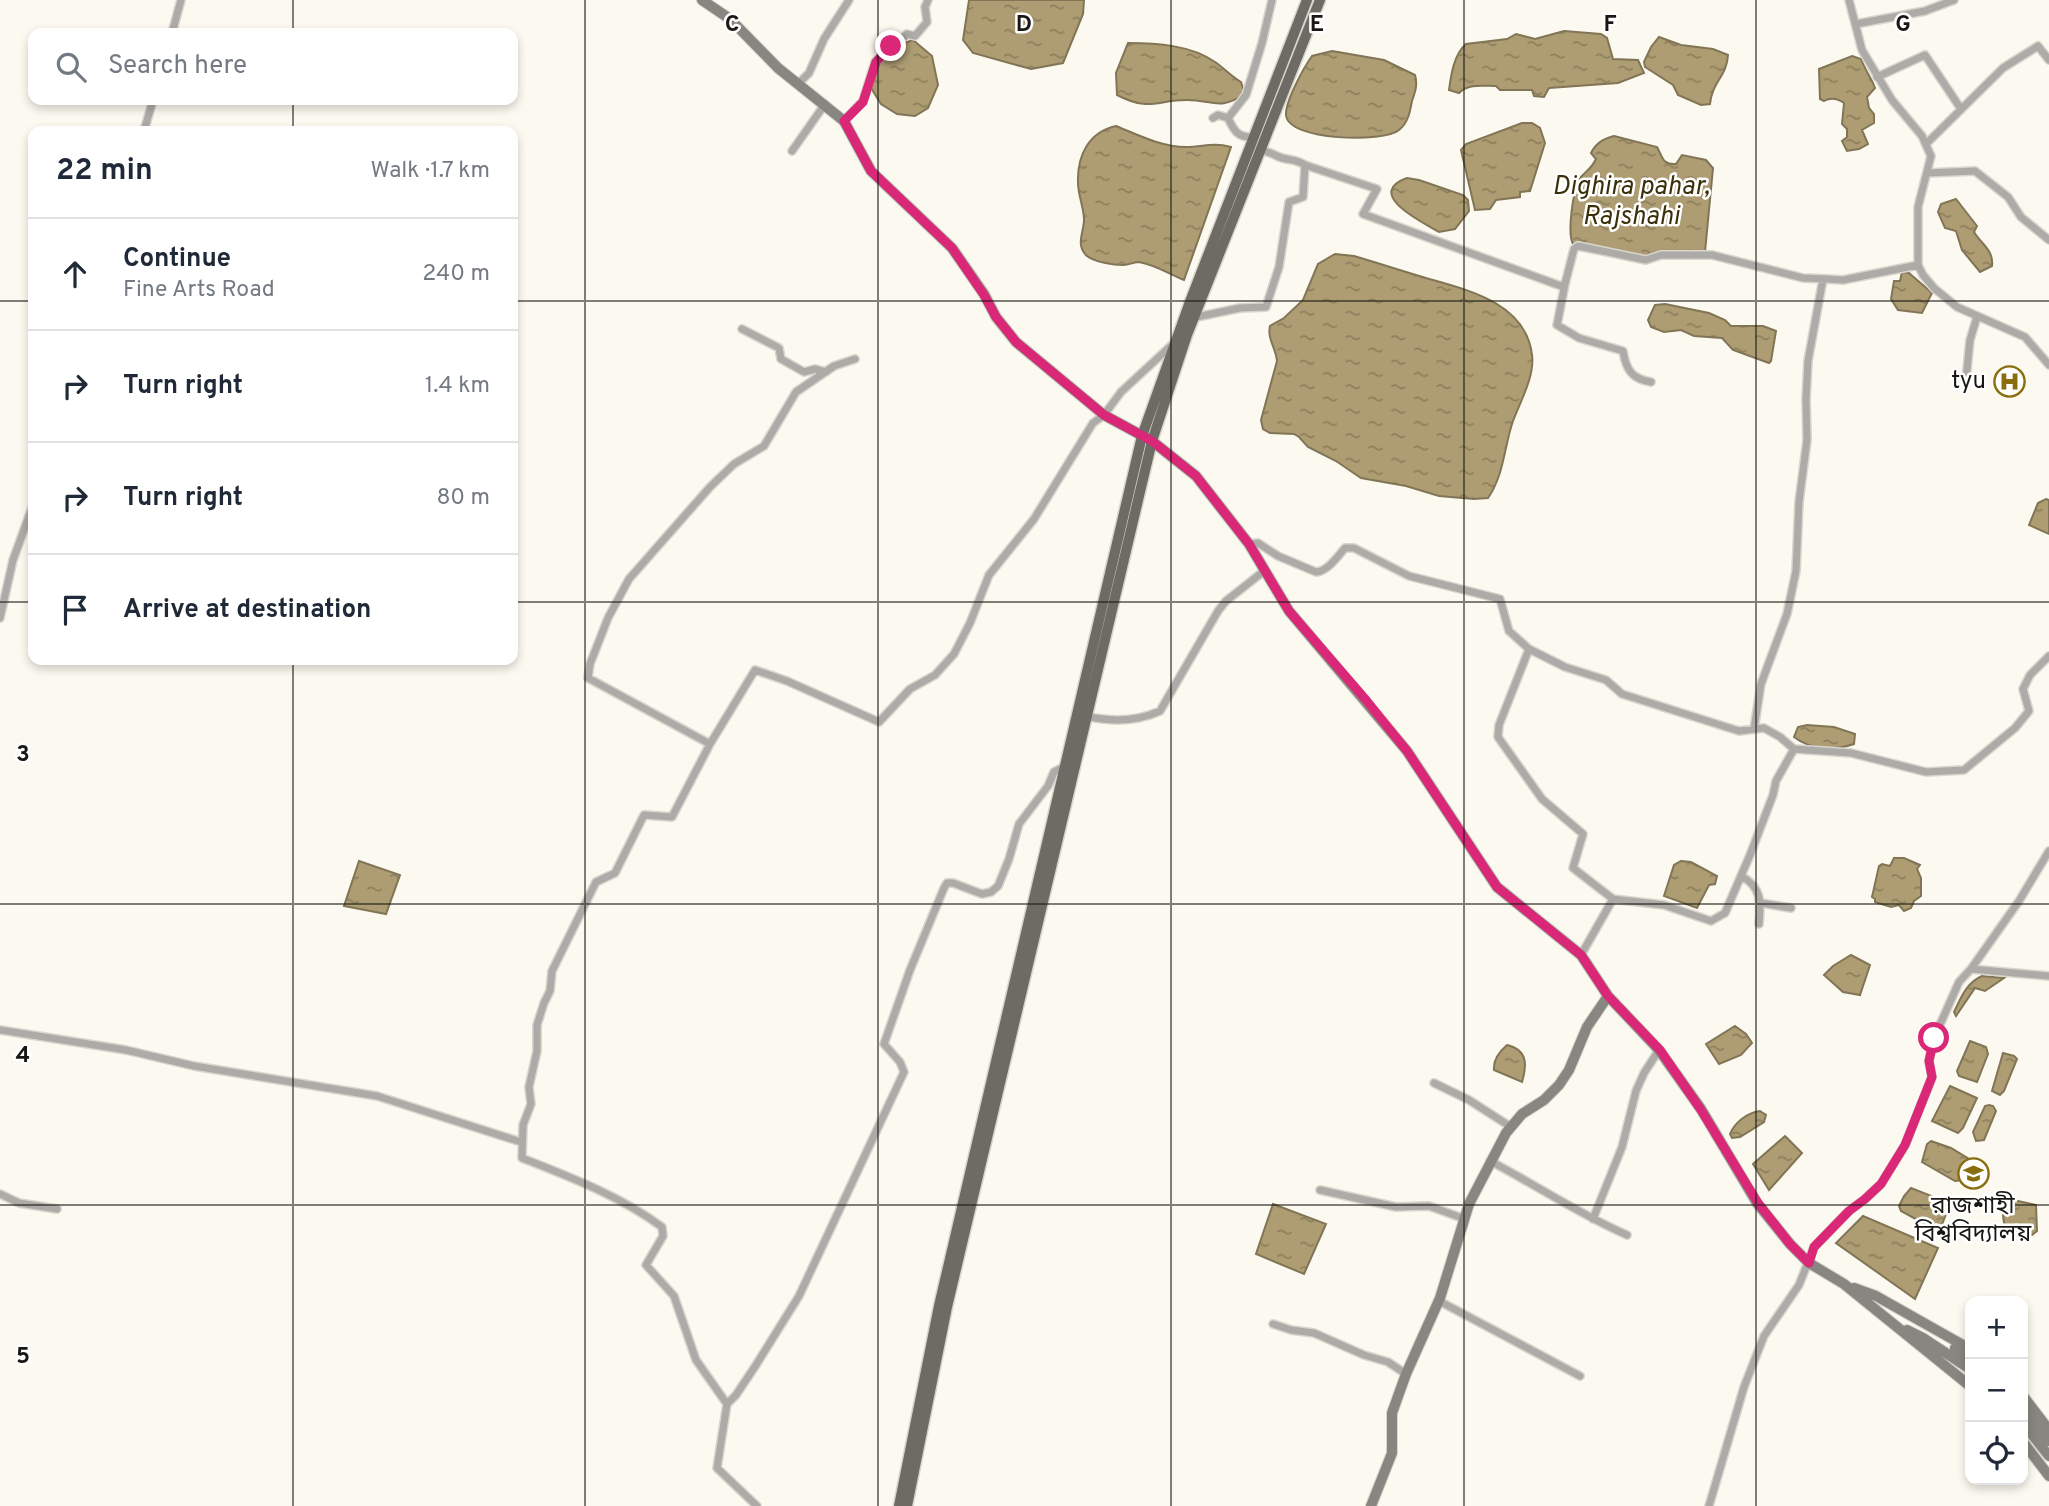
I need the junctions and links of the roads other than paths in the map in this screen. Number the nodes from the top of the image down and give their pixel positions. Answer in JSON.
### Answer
{"nodes":[{"id":1,"x":181,"y":0,"type":"edge"},
{"id":2,"x":702,"y":0,"type":"edge"},
{"id":3,"x":849,"y":0,"type":"edge"},
{"id":4,"x":928,"y":0,"type":"edge"},
{"id":5,"x":1272,"y":0,"type":"edge"},
{"id":6,"x":1307,"y":0,"type":"edge"},
{"id":7,"x":1320,"y":0,"type":"edge"},
{"id":8,"x":1849,"y":0,"type":"edge"},
{"id":9,"x":1954,"y":0,"type":"edge"},
{"id":10,"x":1856,"y":24,"type":"junction"},
{"id":11,"x":173,"y":28,"type":"edge"},
{"id":12,"x":2049,"y":60,"type":"edge"},
{"id":13,"x":1877,"y":77,"type":"junction"},
{"id":14,"x":798,"y":84,"type":"junction"},
{"id":15,"x":825,"y":104,"type":"junction"},
{"id":16,"x":152,"y":105,"type":"edge"},
{"id":17,"x":1961,"y":109,"type":"junction"},
{"id":18,"x":1213,"y":118,"type":"dead end"},
{"id":19,"x":1228,"y":118,"type":"junction"},
{"id":20,"x":844,"y":121,"type":"junction"},
{"id":21,"x":145,"y":126,"type":"edge"},
{"id":22,"x":1254,"y":137,"type":"junction"},
{"id":23,"x":1926,"y":144,"type":"junction"},
{"id":24,"x":1260,"y":150,"type":"junction"},
{"id":25,"x":792,"y":151,"type":"dead end"},
{"id":26,"x":1305,"y":165,"type":"junction"},
{"id":27,"x":1927,"y":173,"type":"junction"},
{"id":28,"x":2049,"y":240,"type":"edge"},
{"id":29,"x":1918,"y":265,"type":"junction"},
{"id":30,"x":1822,"y":279,"type":"junction"},
{"id":31,"x":1565,"y":284,"type":"junction"},
{"id":32,"x":1977,"y":317,"type":"junction"},
{"id":33,"x":1189,"y":318,"type":"junction"},
{"id":34,"x":742,"y":329,"type":"dead end"},
{"id":35,"x":1175,"y":341,"type":"junction"},
{"id":36,"x":855,"y":359,"type":"dead end"},
{"id":37,"x":2049,"y":365,"type":"edge"},
{"id":38,"x":826,"y":372,"type":"junction"},
{"id":39,"x":1965,"y":379,"type":"dead end"},
{"id":40,"x":1651,"y":382,"type":"dead end"},
{"id":41,"x":1104,"y":415,"type":"junction"},
{"id":42,"x":1147,"y":438,"type":"junction"},
{"id":43,"x":28,"y":519,"type":"edge"},
{"id":44,"x":1249,"y":544,"type":"junction"},
{"id":45,"x":1264,"y":571,"type":"junction"},
{"id":46,"x":0,"y":618,"type":"edge"},
{"id":47,"x":1529,"y":649,"type":"junction"},
{"id":48,"x":2049,"y":656,"type":"edge"},
{"id":49,"x":1082,"y":715,"type":"junction"},
{"id":50,"x":1754,"y":729,"type":"junction"},
{"id":51,"x":710,"y":744,"type":"junction"},
{"id":52,"x":1794,"y":748,"type":"junction"},
{"id":53,"x":1065,"y":767,"type":"junction"},
{"id":54,"x":2049,"y":851,"type":"edge"},
{"id":55,"x":1741,"y":876,"type":"junction"},
{"id":56,"x":1613,"y":899,"type":"junction"},
{"id":57,"x":1761,"y":903,"type":"junction"},
{"id":58,"x":1791,"y":908,"type":"dead end"},
{"id":59,"x":1759,"y":924,"type":"dead end"},
{"id":60,"x":1581,"y":955,"type":"junction"},
{"id":61,"x":1971,"y":969,"type":"junction"},
{"id":62,"x":2049,"y":976,"type":"edge"},
{"id":63,"x":1608,"y":996,"type":"junction"},
{"id":64,"x":0,"y":1030,"type":"edge"},
{"id":65,"x":1660,"y":1050,"type":"junction"},
{"id":66,"x":1434,"y":1083,"type":"dead end"},
{"id":67,"x":1511,"y":1127,"type":"junction"},
{"id":68,"x":521,"y":1142,"type":"junction"},
{"id":69,"x":1490,"y":1161,"type":"junction"},
{"id":70,"x":1320,"y":1190,"type":"dead end"},
{"id":71,"x":0,"y":1194,"type":"edge"},
{"id":72,"x":57,"y":1209,"type":"dead end"},
{"id":73,"x":1465,"y":1219,"type":"junction"},
{"id":74,"x":1593,"y":1219,"type":"junction"},
{"id":75,"x":1627,"y":1235,"type":"dead end"},
{"id":76,"x":1809,"y":1263,"type":"junction"},
{"id":77,"x":1844,"y":1284,"type":"junction"},
{"id":78,"x":1439,"y":1301,"type":"junction"},
{"id":79,"x":1906,"y":1314,"type":"junction"},
{"id":80,"x":1273,"y":1324,"type":"dead end"},
{"id":81,"x":1897,"y":1325,"type":"junction"},
{"id":82,"x":1926,"y":1335,"type":"junction"},
{"id":83,"x":1965,"y":1346,"type":"edge"},
{"id":84,"x":1965,"y":1355,"type":"edge"},
{"id":85,"x":1965,"y":1365,"type":"edge"},
{"id":86,"x":1406,"y":1374,"type":"junction"},
{"id":87,"x":1580,"y":1376,"type":"dead end"},
{"id":88,"x":1965,"y":1382,"type":"edge"},
{"id":89,"x":2028,"y":1402,"type":"edge"},
{"id":90,"x":727,"y":1404,"type":"junction"},
{"id":91,"x":2028,"y":1415,"type":"edge"},
{"id":92,"x":2028,"y":1429,"type":"edge"},
{"id":93,"x":2049,"y":1430,"type":"edge"},
{"id":94,"x":2049,"y":1441,"type":"edge"},
{"id":95,"x":2028,"y":1449,"type":"edge"},
{"id":96,"x":2049,"y":1456,"type":"edge"},
{"id":97,"x":2049,"y":1476,"type":"edge"},
{"id":98,"x":1375,"y":1504,"type":"edge"},
{"id":99,"x":1710,"y":1504,"type":"edge"},
{"id":100,"x":757,"y":1506,"type":"edge"},
{"id":101,"x":899,"y":1506,"type":"edge"},
{"id":102,"x":907,"y":1506,"type":"edge"},
{"id":103,"x":1719,"y":1506,"type":"edge"}],
"edges":[{"from":1,"to":11,"type":"street"},
{"from":2,"to":14,"type":"main road"},
{"from":3,"to":14,"type":"street"},
{"from":4,"to":20,"type":"street"},
{"from":5,"to":19,"type":"street"},
{"from":6,"to":22,"type":"main road"},
{"from":7,"to":24,"type":"main road"},
{"from":8,"to":10,"type":"street"},
{"from":9,"to":10,"type":"street"},
{"from":10,"to":13,"type":"street"},
{"from":12,"to":17,"type":"street"},
{"from":13,"to":17,"type":"street"},
{"from":13,"to":23,"type":"street"},
{"from":14,"to":15,"type":"main road"},
{"from":15,"to":20,"type":"main road"},
{"from":15,"to":25,"type":"street"},
{"from":16,"to":21,"type":"street"},
{"from":17,"to":23,"type":"street"},
{"from":18,"to":19,"type":"street"},
{"from":19,"to":22,"type":"street"},
{"from":20,"to":41,"type":"main road"},
{"from":22,"to":33,"type":"main road"},
{"from":23,"to":27,"type":"street"},
{"from":24,"to":26,"type":"street"},
{"from":24,"to":33,"type":"main road"},
{"from":26,"to":31,"type":"street"},
{"from":26,"to":33,"type":"street"},
{"from":27,"to":28,"type":"street"},
{"from":27,"to":29,"type":"street"},
{"from":29,"to":30,"type":"street"},
{"from":29,"to":32,"type":"street"},
{"from":30,"to":31,"type":"street"},
{"from":30,"to":50,"type":"street"},
{"from":31,"to":40,"type":"street"},
{"from":32,"to":37,"type":"street"},
{"from":32,"to":39,"type":"street"},
{"from":33,"to":35,"type":"main road"},
{"from":33,"to":42,"type":"main road"},
{"from":34,"to":38,"type":"street"},
{"from":35,"to":41,"type":"street"},
{"from":35,"to":42,"type":"main road"},
{"from":36,"to":38,"type":"street"},
{"from":38,"to":51,"type":"street"},
{"from":41,"to":42,"type":"main road"},
{"from":41,"to":51,"type":"street"},
{"from":42,"to":44,"type":"main road"},
{"from":42,"to":49,"type":"main road"},
{"from":43,"to":46,"type":"street"},
{"from":44,"to":45,"type":"main road"},
{"from":44,"to":47,"type":"street"},
{"from":45,"to":49,"type":"street"},
{"from":45,"to":60,"type":"main road"},
{"from":47,"to":50,"type":"street"},
{"from":47,"to":56,"type":"street"},
{"from":48,"to":52,"type":"street"},
{"from":49,"to":53,"type":"main road"},
{"from":49,"to":102,"type":"main road"},
{"from":50,"to":52,"type":"street"},
{"from":51,"to":68,"type":"street"},
{"from":52,"to":55,"type":"street"},
{"from":53,"to":90,"type":"street"},
{"from":53,"to":101,"type":"main road"},
{"from":54,"to":61,"type":"street"},
{"from":55,"to":56,"type":"street"},
{"from":55,"to":57,"type":"street"},
{"from":56,"to":60,"type":"street"},
{"from":57,"to":58,"type":"street"},
{"from":57,"to":59,"type":"street"},
{"from":60,"to":63,"type":"main road"},
{"from":61,"to":62,"type":"street"},
{"from":61,"to":76,"type":"street"},
{"from":63,"to":65,"type":"main road"},
{"from":63,"to":67,"type":"main road"},
{"from":64,"to":68,"type":"street"},
{"from":65,"to":74,"type":"street"},
{"from":65,"to":76,"type":"main road"},
{"from":66,"to":67,"type":"street"},
{"from":67,"to":69,"type":"main road"},
{"from":68,"to":90,"type":"street"},
{"from":69,"to":73,"type":"main road"},
{"from":69,"to":74,"type":"street"},
{"from":70,"to":73,"type":"street"},
{"from":71,"to":72,"type":"street"},
{"from":73,"to":78,"type":"main road"},
{"from":74,"to":75,"type":"street"},
{"from":76,"to":77,"type":"main road"},
{"from":76,"to":99,"type":"street"},
{"from":77,"to":79,"type":"main road"},
{"from":77,"to":81,"type":"main road"},
{"from":78,"to":86,"type":"main road"},
{"from":78,"to":87,"type":"street"},
{"from":79,"to":82,"type":"main road"},
{"from":79,"to":83,"type":"main road"},
{"from":80,"to":86,"type":"street"},
{"from":81,"to":82,"type":"main road"},
{"from":81,"to":88,"type":"main road"},
{"from":82,"to":84,"type":"main road"},
{"from":82,"to":85,"type":"main road"},
{"from":86,"to":98,"type":"main road"},
{"from":89,"to":93,"type":"main road"},
{"from":90,"to":100,"type":"street"},
{"from":91,"to":94,"type":"main road"},
{"from":92,"to":96,"type":"main road"},
{"from":95,"to":97,"type":"main road"},
{"from":99,"to":103,"type":"street"}]}
